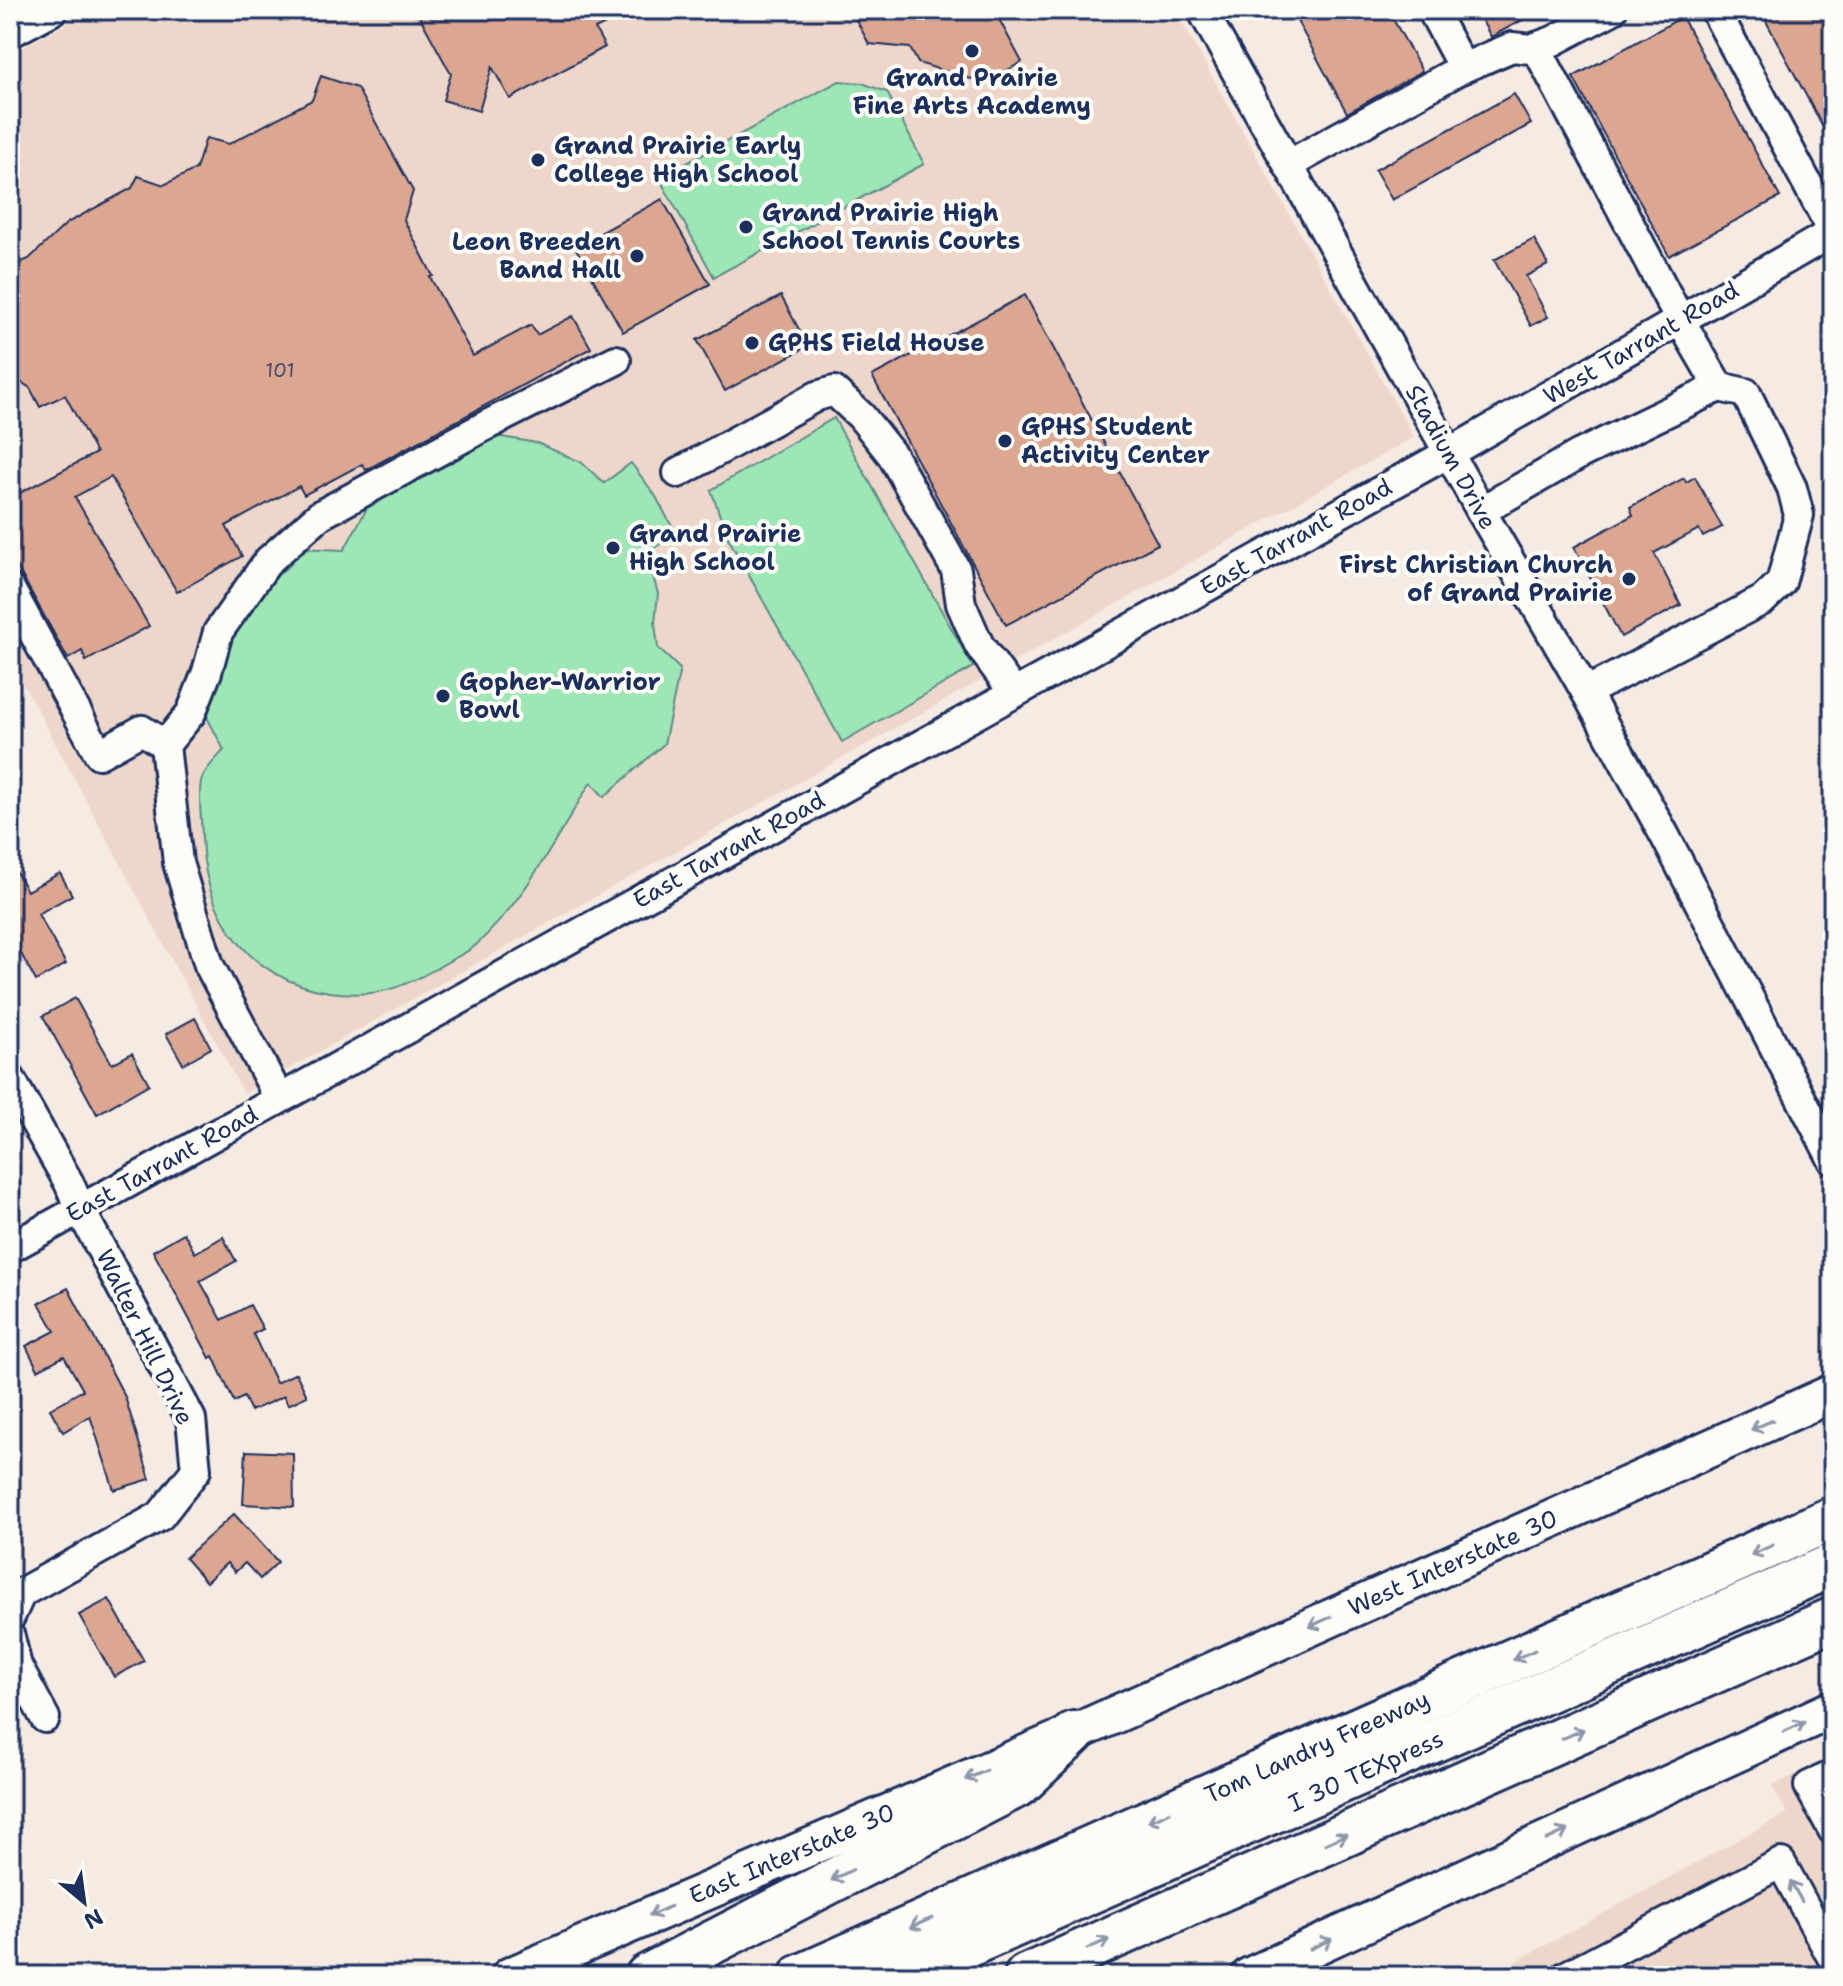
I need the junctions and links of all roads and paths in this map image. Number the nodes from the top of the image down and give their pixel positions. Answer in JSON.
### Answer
{"nodes":[{"id":1,"x":53,"y":10,"type":"edge"},
{"id":2,"x":1202,"y":10,"type":"edge"},
{"id":3,"x":1432,"y":10,"type":"edge"},
{"id":4,"x":1612,"y":10,"type":"edge"},
{"id":5,"x":1715,"y":10,"type":"edge"},
{"id":6,"x":11,"y":29,"type":"edge"},
{"id":7,"x":1536,"y":47,"type":"junction"},
{"id":8,"x":1463,"y":68,"type":"junction"},
{"id":9,"x":1288,"y":165,"type":"junction"},
{"id":10,"x":1833,"y":232,"type":"edge"},
{"id":11,"x":1680,"y":320,"type":"junction"},
{"id":12,"x":616,"y":360,"type":"dead end"},
{"id":13,"x":1719,"y":387,"type":"junction"},
{"id":14,"x":1449,"y":453,"type":"junction"},
{"id":15,"x":678,"y":473,"type":"dead end"},
{"id":16,"x":1481,"y":511,"type":"junction"},
{"id":17,"x":10,"y":589,"type":"edge"},
{"id":18,"x":1586,"y":692,"type":"junction"},
{"id":19,"x":1014,"y":693,"type":"junction"},
{"id":20,"x":165,"y":745,"type":"junction"},
{"id":21,"x":10,"y":1078,"type":"edge"},
{"id":22,"x":279,"y":1098,"type":"junction"},
{"id":23,"x":1833,"y":1160,"type":"edge"},
{"id":24,"x":80,"y":1209,"type":"junction"},
{"id":25,"x":10,"y":1248,"type":"edge"},
{"id":26,"x":1833,"y":1393,"type":"edge"},
{"id":27,"x":1833,"y":1518,"type":"edge"},
{"id":28,"x":1833,"y":1565,"type":"edge"},
{"id":29,"x":10,"y":1617,"type":"edge"},
{"id":30,"x":1833,"y":1619,"type":"edge"},
{"id":31,"x":10,"y":1637,"type":"edge"},
{"id":32,"x":1833,"y":1709,"type":"edge"},
{"id":33,"x":45,"y":1718,"type":"dead end"},
{"id":34,"x":1074,"y":1733,"type":"junction"},
{"id":35,"x":1833,"y":1775,"type":"edge"},
{"id":36,"x":1833,"y":1830,"type":"edge"},
{"id":37,"x":1833,"y":1959,"type":"edge"},
{"id":38,"x":510,"y":1976,"type":"edge"},
{"id":39,"x":647,"y":1976,"type":"edge"},
{"id":40,"x":801,"y":1976,"type":"edge"},
{"id":41,"x":899,"y":1976,"type":"edge"},
{"id":42,"x":1026,"y":1976,"type":"edge"},
{"id":43,"x":1250,"y":1976,"type":"edge"},
{"id":44,"x":1566,"y":1976,"type":"edge"}],
"edges":[{"from":1,"to":6,"type":"street"},
{"from":2,"to":9,"type":"street","name":"Stadium Drive"},
{"from":3,"to":8,"type":"street"},
{"from":4,"to":7,"type":"street"},
{"from":5,"to":10,"type":"street"},
{"from":7,"to":8,"type":"street"},
{"from":7,"to":11,"type":"street"},
{"from":8,"to":9,"type":"street"},
{"from":9,"to":14,"type":"street","name":"Stadium Drive"},
{"from":10,"to":11,"type":"street","name":"West Tarrant Road"},
{"from":11,"to":13,"type":"street"},
{"from":11,"to":14,"type":"street","name":"West Tarrant Road"},
{"from":12,"to":20,"type":"street"},
{"from":13,"to":16,"type":"street"},
{"from":13,"to":18,"type":"street"},
{"from":14,"to":16,"type":"street","name":"Stadium Drive"},
{"from":14,"to":19,"type":"street","name":"East Tarrant Road"},
{"from":15,"to":19,"type":"street"},
{"from":16,"to":18,"type":"street","name":"Stadium Drive"},
{"from":17,"to":20,"type":"street"},
{"from":18,"to":23,"type":"street","name":"Stadium Drive"},
{"from":19,"to":22,"type":"street","name":"East Tarrant Road"},
{"from":20,"to":22,"type":"street"},
{"from":21,"to":24,"type":"street","name":"Walter Hill Drive"},
{"from":22,"to":24,"type":"street","name":"East Tarrant Road"},
{"from":24,"to":25,"type":"street","name":"East Tarrant Road"},
{"from":24,"to":29,"type":"street","name":"Walter Hill Drive"},
{"from":26,"to":34,"type":"main road","name":"West Interstate 30","one_way":true},
{"from":27,"to":40,"type":"highway","name":"Tom Landry Freeway","one_way":true},
{"from":28,"to":41,"type":"highway","name":"I 30 TEXpress"},
{"from":42,"to":30,"type":"highway","one_way":true},
{"from":31,"to":33,"type":"street"},
{"from":43,"to":32,"type":"main road","one_way":true},
{"from":34,"to":38,"type":"main road","name":"East Interstate 30","one_way":true},
{"from":34,"to":39,"type":"highway","one_way":true},
{"from":35,"to":36,"type":"street"},
{"from":37,"to":44,"type":"street","one_way":true}]}
